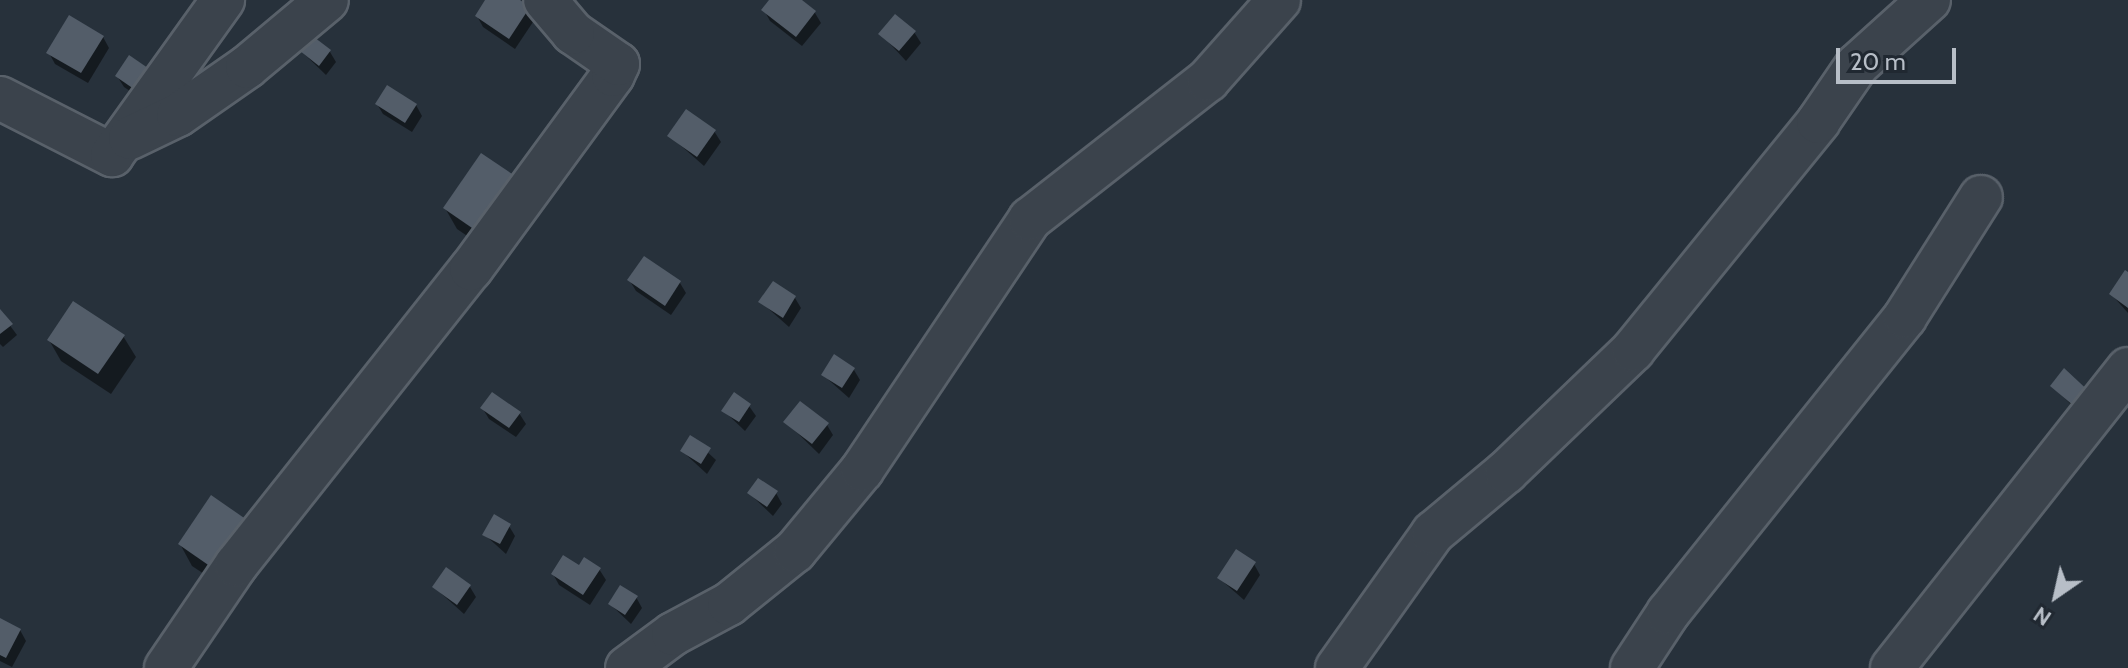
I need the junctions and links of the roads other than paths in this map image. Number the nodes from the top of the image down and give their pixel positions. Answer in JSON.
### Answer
{"nodes":[{"id":1,"x":223,"y":0,"type":"edge"},
{"id":2,"x":327,"y":0,"type":"edge"},
{"id":3,"x":545,"y":0,"type":"edge"},
{"id":4,"x":1279,"y":0,"type":"edge"},
{"id":5,"x":1929,"y":0,"type":"edge"},
{"id":6,"x":0,"y":98,"type":"edge"},
{"id":7,"x":125,"y":141,"type":"junction"},
{"id":8,"x":1981,"y":197,"type":"dead end"},
{"id":9,"x":2128,"y":369,"type":"edge"},
{"id":10,"x":166,"y":668,"type":"edge"},
{"id":11,"x":627,"y":668,"type":"edge"},
{"id":12,"x":1337,"y":668,"type":"edge"},
{"id":13,"x":1632,"y":668,"type":"edge"},
{"id":14,"x":1892,"y":668,"type":"edge"}],
"edges":[{"from":1,"to":7,"type":"street"},
{"from":2,"to":7,"type":"street"},
{"from":3,"to":10,"type":"street"},
{"from":4,"to":11,"type":"street"},
{"from":5,"to":12,"type":"street"},
{"from":6,"to":7,"type":"street"},
{"from":8,"to":13,"type":"street"},
{"from":9,"to":14,"type":"street"}]}
